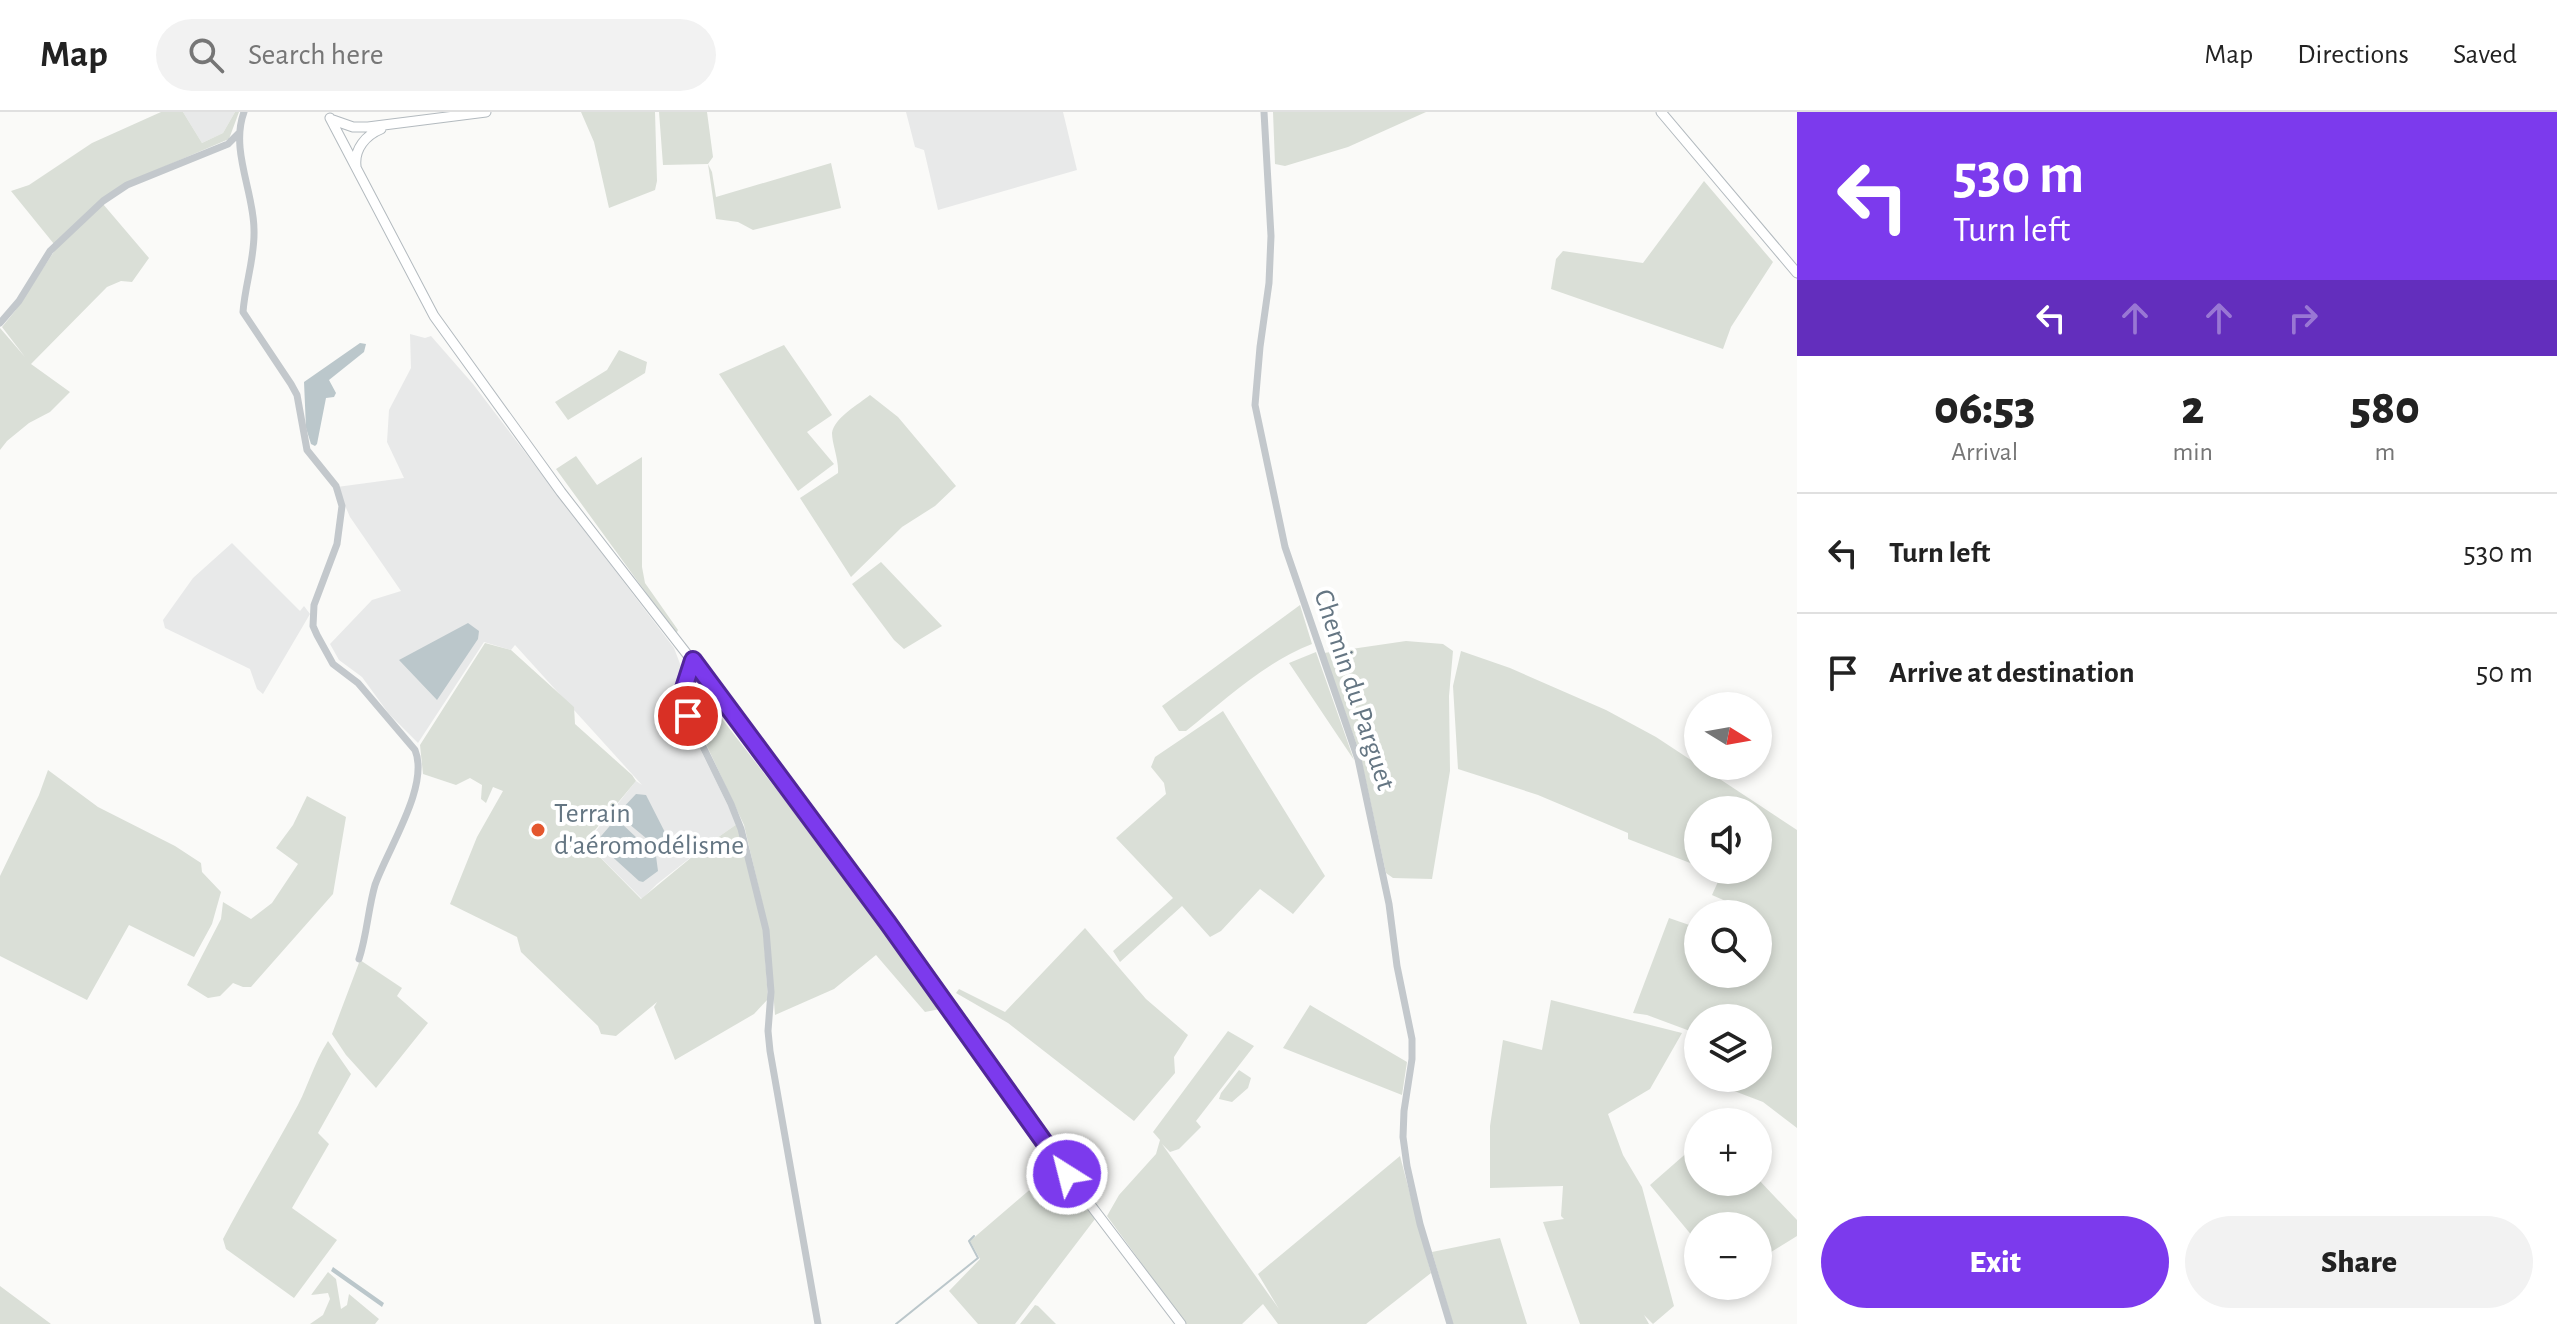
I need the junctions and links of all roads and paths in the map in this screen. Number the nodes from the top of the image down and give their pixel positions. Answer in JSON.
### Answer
{"nodes":[{"id":1,"x":244,"y":112,"type":"edge"},
{"id":2,"x":486,"y":112,"type":"edge"},
{"id":3,"x":1264,"y":112,"type":"edge"},
{"id":4,"x":1661,"y":112,"type":"edge"},
{"id":5,"x":329,"y":115,"type":"edge"},
{"id":6,"x":388,"y":126,"type":"junction"},
{"id":7,"x":368,"y":127,"type":"junction"},
{"id":8,"x":239,"y":133,"type":"junction"},
{"id":9,"x":365,"y":140,"type":"junction"},
{"id":10,"x":344,"y":144,"type":"junction"},
{"id":11,"x":356,"y":166,"type":"junction"},
{"id":12,"x":1797,"y":273,"type":"edge"},
{"id":13,"x":0,"y":323,"type":"edge"},
{"id":14,"x":693,"y":660,"type":"junction"},
{"id":15,"x":359,"y":959,"type":"dead end"},
{"id":16,"x":818,"y":1324,"type":"edge"},
{"id":17,"x":1181,"y":1324,"type":"edge"},
{"id":18,"x":1450,"y":1324,"type":"edge"}],
"edges":[{"from":1,"to":8,"type":"street"},
{"from":2,"to":6,"type":"street"},
{"from":3,"to":18,"type":"street","name":"Chemin du Parguet"},
{"from":4,"to":12,"type":"street"},
{"from":5,"to":7,"type":"street"},
{"from":5,"to":10,"type":"street"},
{"from":6,"to":7,"type":"street"},
{"from":6,"to":9,"type":"street"},
{"from":7,"to":10,"type":"street"},
{"from":8,"to":13,"type":"street"},
{"from":8,"to":15,"type":"street"},
{"from":9,"to":10,"type":"street"},
{"from":9,"to":11,"type":"street"},
{"from":10,"to":11,"type":"street"},
{"from":11,"to":14,"type":"street"},
{"from":14,"to":16,"type":"street"},
{"from":14,"to":17,"type":"street"}]}
